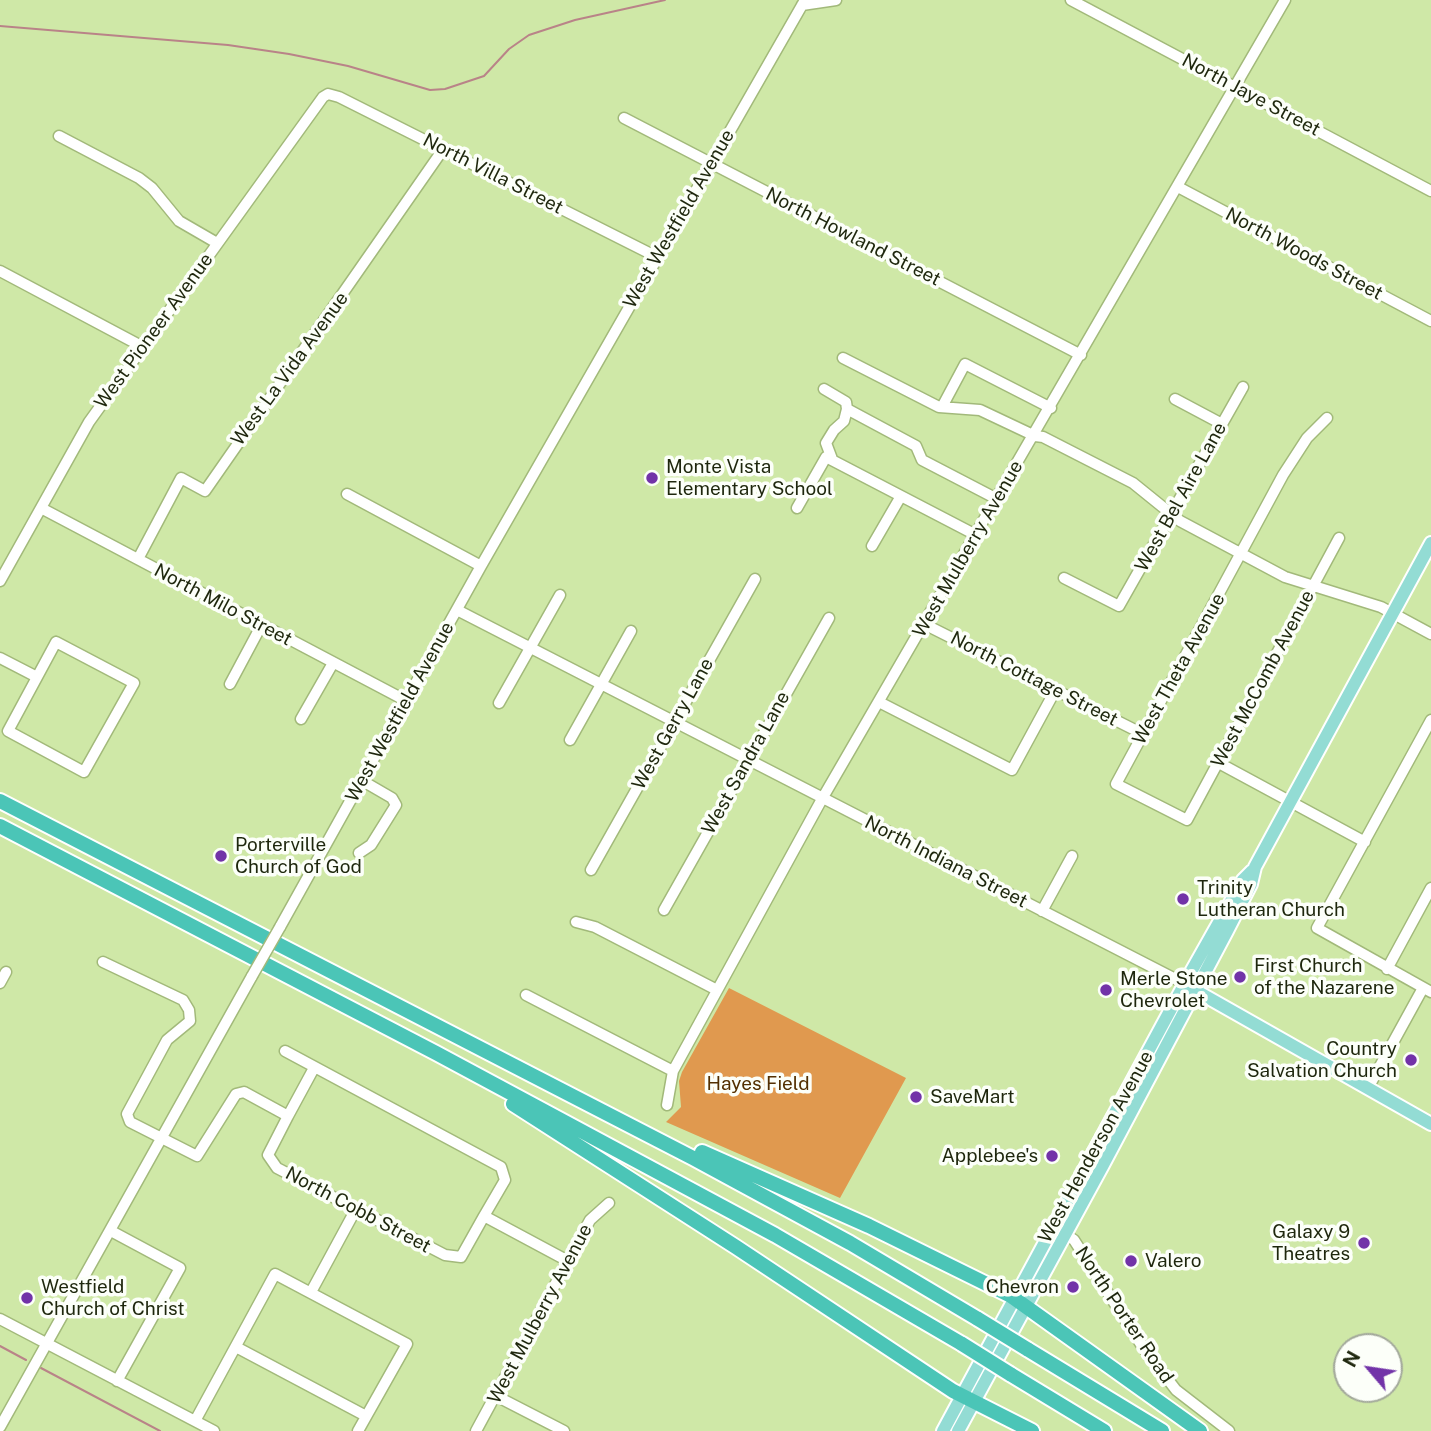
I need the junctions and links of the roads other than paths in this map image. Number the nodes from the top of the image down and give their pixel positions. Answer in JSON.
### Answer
{"nodes":[{"id":1,"x":836,"y":0,"type":"edge"},
{"id":2,"x":1071,"y":0,"type":"edge"},
{"id":3,"x":1286,"y":0,"type":"edge"},
{"id":4,"x":804,"y":2,"type":"edge"},
{"id":5,"x":1235,"y":87,"type":"junction"},
{"id":6,"x":328,"y":94,"type":"joint"},
{"id":7,"x":624,"y":118,"type":"dead end"},
{"id":8,"x":59,"y":136,"type":"dead end"},
{"id":9,"x":444,"y":148,"type":"junction"},
{"id":10,"x":711,"y":163,"type":"junction"},
{"id":11,"x":1178,"y":187,"type":"junction"},
{"id":12,"x":1431,"y":191,"type":"edge"},
{"id":13,"x":217,"y":243,"type":"junction"},
{"id":14,"x":657,"y":257,"type":"junction"},
{"id":15,"x":0,"y":271,"type":"edge"},
{"id":16,"x":1431,"y":321,"type":"edge"},
{"id":17,"x":143,"y":347,"type":"junction"},
{"id":18,"x":1082,"y":355,"type":"junction"},
{"id":19,"x":843,"y":358,"type":"dead end"},
{"id":20,"x":1243,"y":387,"type":"dead end"},
{"id":21,"x":824,"y":389,"type":"dead end"},
{"id":22,"x":1175,"y":399,"type":"dead end"},
{"id":23,"x":942,"y":407,"type":"junction"},
{"id":24,"x":1051,"y":408,"type":"junction"},
{"id":25,"x":847,"y":409,"type":"junction"},
{"id":26,"x":1327,"y":418,"type":"dead end"},
{"id":27,"x":1222,"y":424,"type":"junction"},
{"id":28,"x":1035,"y":436,"type":"junction"},
{"id":29,"x":829,"y":458,"type":"junction"},
{"id":30,"x":346,"y":494,"type":"dead end"},
{"id":31,"x":901,"y":496,"type":"junction"},
{"id":32,"x":997,"y":499,"type":"junction"},
{"id":33,"x":40,"y":508,"type":"junction"},
{"id":34,"x":797,"y":508,"type":"dead end"},
{"id":35,"x":1171,"y":515,"type":"junction"},
{"id":36,"x":976,"y":535,"type":"junction"},
{"id":37,"x":1339,"y":538,"type":"dead end"},
{"id":38,"x":1431,"y":543,"type":"edge"},
{"id":39,"x":872,"y":546,"type":"dead end"},
{"id":40,"x":1242,"y":554,"type":"junction"},
{"id":41,"x":138,"y":559,"type":"junction"},
{"id":42,"x":481,"y":566,"type":"junction"},
{"id":43,"x":1064,"y":578,"type":"dead end"},
{"id":44,"x":755,"y":579,"type":"dead end"},
{"id":45,"x":0,"y":581,"type":"edge"},
{"id":46,"x":1312,"y":587,"type":"junction"},
{"id":47,"x":559,"y":595,"type":"dead end"},
{"id":48,"x":457,"y":610,"type":"junction"},
{"id":49,"x":1393,"y":613,"type":"junction"},
{"id":50,"x":829,"y":618,"type":"dead end"},
{"id":51,"x":924,"y":624,"type":"junction"},
{"id":52,"x":261,"y":626,"type":"junction"},
{"id":53,"x":631,"y":631,"type":"dead end"},
{"id":54,"x":1431,"y":634,"type":"edge"},
{"id":55,"x":530,"y":647,"type":"junction"},
{"id":56,"x":0,"y":658,"type":"edge"},
{"id":57,"x":332,"y":663,"type":"junction"},
{"id":58,"x":37,"y":677,"type":"junction"},
{"id":59,"x":230,"y":684,"type":"dead end"},
{"id":60,"x":601,"y":684,"type":"junction"},
{"id":61,"x":1056,"y":690,"type":"junction"},
{"id":62,"x":879,"y":702,"type":"junction"},
{"id":63,"x":405,"y":704,"type":"junction"},
{"id":64,"x":499,"y":704,"type":"dead end"},
{"id":65,"x":301,"y":719,"type":"dead end"},
{"id":66,"x":1431,"y":720,"type":"edge"},
{"id":67,"x":674,"y":721,"type":"junction"},
{"id":68,"x":1143,"y":734,"type":"junction"},
{"id":69,"x":570,"y":740,"type":"dead end"},
{"id":70,"x":748,"y":760,"type":"junction"},
{"id":71,"x":1217,"y":762,"type":"junction"},
{"id":72,"x":361,"y":780,"type":"junction"},
{"id":73,"x":822,"y":799,"type":"junction"},
{"id":74,"x":0,"y":801,"type":"edge"},
{"id":75,"x":1291,"y":802,"type":"junction"},
{"id":76,"x":1187,"y":820,"type":"joint"},
{"id":77,"x":0,"y":826,"type":"edge"},
{"id":78,"x":1365,"y":842,"type":"junction"},
{"id":79,"x":359,"y":852,"type":"dead end"},
{"id":80,"x":1072,"y":856,"type":"dead end"},
{"id":81,"x":591,"y":870,"type":"dead end"},
{"id":82,"x":1431,"y":888,"type":"edge"},
{"id":83,"x":664,"y":910,"type":"dead end"},
{"id":84,"x":1042,"y":911,"type":"junction"},
{"id":85,"x":576,"y":922,"type":"dead end"},
{"id":86,"x":103,"y":962,"type":"dead end"},
{"id":87,"x":1387,"y":969,"type":"junction"},
{"id":88,"x":6,"y":972,"type":"dead end"},
{"id":89,"x":0,"y":983,"type":"edge"},
{"id":90,"x":1190,"y":987,"type":"junction"},
{"id":91,"x":717,"y":990,"type":"junction"},
{"id":92,"x":1427,"y":990,"type":"edge"},
{"id":93,"x":526,"y":995,"type":"dead end"},
{"id":94,"x":1149,"y":1049,"type":"junction"},
{"id":95,"x":285,"y":1051,"type":"dead end"},
{"id":96,"x":436,"y":1053,"type":"junction"},
{"id":97,"x":314,"y":1068,"type":"junction"},
{"id":98,"x":673,"y":1071,"type":"junction"},
{"id":99,"x":547,"y":1084,"type":"junction"},
{"id":100,"x":1368,"y":1088,"type":"junction"},
{"id":101,"x":1136,"y":1100,"type":"junction"},
{"id":102,"x":667,"y":1105,"type":"dead end"},
{"id":103,"x":288,"y":1116,"type":"junction"},
{"id":104,"x":1108,"y":1123,"type":"junction"},
{"id":105,"x":1431,"y":1124,"type":"edge"},
{"id":106,"x":162,"y":1140,"type":"junction"},
{"id":107,"x":609,"y":1203,"type":"dead end"},
{"id":108,"x":1080,"y":1207,"type":"junction"},
{"id":109,"x":356,"y":1209,"type":"junction"},
{"id":110,"x":484,"y":1216,"type":"junction"},
{"id":111,"x":1052,"y":1225,"type":"junction"},
{"id":112,"x":111,"y":1231,"type":"junction"},
{"id":113,"x":1066,"y":1233,"type":"junction"},
{"id":114,"x":568,"y":1261,"type":"junction"},
{"id":115,"x":311,"y":1292,"type":"junction"},
{"id":116,"x":1020,"y":1301,"type":"junction"},
{"id":117,"x":0,"y":1319,"type":"edge"},
{"id":118,"x":47,"y":1343,"type":"junction"},
{"id":119,"x":236,"y":1347,"type":"junction"},
{"id":120,"x":117,"y":1381,"type":"junction"},
{"id":121,"x":496,"y":1396,"type":"junction"},
{"id":122,"x":967,"y":1399,"type":"junction"},
{"id":123,"x":366,"y":1416,"type":"junction"},
{"id":124,"x":195,"y":1421,"type":"junction"},
{"id":125,"x":0,"y":1427,"type":"edge"},
{"id":126,"x":214,"y":1431,"type":"edge"},
{"id":127,"x":358,"y":1431,"type":"edge"},
{"id":128,"x":476,"y":1431,"type":"edge"},
{"id":129,"x":564,"y":1431,"type":"edge"},
{"id":130,"x":943,"y":1431,"type":"edge"},
{"id":131,"x":958,"y":1431,"type":"edge"},
{"id":132,"x":1032,"y":1431,"type":"edge"},
{"id":133,"x":1104,"y":1431,"type":"edge"},
{"id":134,"x":1161,"y":1431,"type":"edge"},
{"id":135,"x":1200,"y":1431,"type":"edge"},
{"id":136,"x":1229,"y":1431,"type":"edge"}],
"edges":[{"from":1,"to":4,"type":"street"},
{"from":2,"to":5,"type":"street","name":"North Jaye Street"},
{"from":3,"to":5,"type":"street","name":"West Mulberry Avenue"},
{"from":4,"to":10,"type":"street","name":"West Westfield Avenue"},
{"from":5,"to":11,"type":"street","name":"West Mulberry Avenue"},
{"from":5,"to":12,"type":"street","name":"North Jaye Street"},
{"from":6,"to":9,"type":"street","name":"North Villa Street"},
{"from":6,"to":13,"type":"street","name":"West Pioneer Avenue"},
{"from":7,"to":10,"type":"street","name":"North Howland Street"},
{"from":8,"to":13,"type":"street"},
{"from":9,"to":14,"type":"street","name":"North Villa Street"},
{"from":9,"to":41,"type":"street","name":"West La Vida Avenue"},
{"from":10,"to":14,"type":"street","name":"West Westfield Avenue"},
{"from":10,"to":18,"type":"street","name":"North Howland Street"},
{"from":11,"to":16,"type":"street","name":"North Woods Street"},
{"from":11,"to":18,"type":"street","name":"West Mulberry Avenue"},
{"from":13,"to":17,"type":"street","name":"West Pioneer Avenue"},
{"from":14,"to":42,"type":"street","name":"West Westfield Avenue"},
{"from":15,"to":17,"type":"street"},
{"from":17,"to":33,"type":"street","name":"West Pioneer Avenue"},
{"from":18,"to":24,"type":"street","name":"West Mulberry Avenue"},
{"from":19,"to":23,"type":"street"},
{"from":20,"to":27,"type":"street","name":"West Bel Aire Lane"},
{"from":21,"to":25,"type":"street"},
{"from":22,"to":27,"type":"street"},
{"from":23,"to":24,"type":"street"},
{"from":23,"to":28,"type":"street"},
{"from":24,"to":28,"type":"street","name":"West Mulberry Avenue"},
{"from":25,"to":29,"type":"street"},
{"from":25,"to":32,"type":"street"},
{"from":26,"to":40,"type":"street","name":"West Theta Avenue"},
{"from":27,"to":35,"type":"street","name":"West Bel Aire Lane"},
{"from":28,"to":32,"type":"street","name":"West Mulberry Avenue"},
{"from":28,"to":35,"type":"street"},
{"from":29,"to":31,"type":"street"},
{"from":29,"to":34,"type":"street"},
{"from":30,"to":42,"type":"street"},
{"from":31,"to":36,"type":"street"},
{"from":31,"to":39,"type":"street"},
{"from":32,"to":36,"type":"street","name":"West Mulberry Avenue"},
{"from":33,"to":41,"type":"street","name":"North Milo Street"},
{"from":33,"to":45,"type":"street","name":"West Pioneer Avenue"},
{"from":35,"to":40,"type":"street"},
{"from":35,"to":43,"type":"street","name":"West Bel Aire Lane"},
{"from":36,"to":51,"type":"street","name":"West Mulberry Avenue"},
{"from":37,"to":46,"type":"street","name":"West McComb Avenue"},
{"from":38,"to":49,"type":"main road","name":"West Henderson Avenue"},
{"from":40,"to":46,"type":"street"},
{"from":40,"to":68,"type":"street","name":"West Theta Avenue"},
{"from":41,"to":52,"type":"street","name":"North Milo Street"},
{"from":42,"to":48,"type":"street","name":"West Westfield Avenue"},
{"from":44,"to":67,"type":"street","name":"West Gerry Lane"},
{"from":46,"to":49,"type":"street"},
{"from":46,"to":71,"type":"street","name":"West McComb Avenue"},
{"from":47,"to":55,"type":"street"},
{"from":48,"to":55,"type":"street","name":"North Indiana Street"},
{"from":48,"to":63,"type":"street","name":"West Westfield Avenue"},
{"from":49,"to":54,"type":"street"},
{"from":49,"to":75,"type":"main road","name":"West Henderson Avenue"},
{"from":50,"to":70,"type":"street","name":"West Sandra Lane"},
{"from":51,"to":61,"type":"street","name":"North Cottage Street"},
{"from":51,"to":62,"type":"street","name":"West Mulberry Avenue"},
{"from":52,"to":57,"type":"street","name":"North Milo Street"},
{"from":52,"to":59,"type":"street"},
{"from":53,"to":60,"type":"street"},
{"from":55,"to":60,"type":"street","name":"North Indiana Street"},
{"from":55,"to":64,"type":"street"},
{"from":56,"to":58,"type":"street"},
{"from":57,"to":63,"type":"street","name":"North Milo Street"},
{"from":57,"to":65,"type":"street"},
{"from":58,"to":58,"type":"street"},
{"from":60,"to":67,"type":"street","name":"North Indiana Street"},
{"from":60,"to":69,"type":"street"},
{"from":61,"to":62,"type":"street"},
{"from":61,"to":68,"type":"street","name":"North Cottage Street"},
{"from":62,"to":73,"type":"street","name":"West Mulberry Avenue"},
{"from":63,"to":72,"type":"street","name":"West Westfield Avenue"},
{"from":66,"to":78,"type":"street"},
{"from":67,"to":70,"type":"street","name":"North Indiana Street"},
{"from":67,"to":81,"type":"street","name":"West Gerry Lane"},
{"from":68,"to":76,"type":"street","name":"West Theta Avenue"},
{"from":70,"to":73,"type":"street","name":"North Indiana Street"},
{"from":70,"to":83,"type":"street","name":"West Sandra Lane"},
{"from":71,"to":75,"type":"street"},
{"from":71,"to":76,"type":"street","name":"West McComb Avenue"},
{"from":72,"to":79,"type":"street"},
{"from":72,"to":106,"type":"street","name":"West Westfield Avenue","bridge":true},
{"from":73,"to":84,"type":"street","name":"North Indiana Street"},
{"from":73,"to":91,"type":"street","name":"West Mulberry Avenue"},
{"from":74,"to":99,"type":"highway"},
{"from":75,"to":78,"type":"street"},
{"from":75,"to":90,"type":"main road","name":"West Henderson Avenue"},
{"from":77,"to":96,"type":"highway"},
{"from":78,"to":87,"type":"street"},
{"from":80,"to":84,"type":"street"},
{"from":82,"to":87,"type":"street"},
{"from":84,"to":90,"type":"street","name":"North Indiana Street"},
{"from":85,"to":91,"type":"street"},
{"from":86,"to":106,"type":"street"},
{"from":87,"to":92,"type":"street"},
{"from":88,"to":89,"type":"street"},
{"from":90,"to":94,"type":"main road","name":"West Henderson Avenue"},
{"from":90,"to":100,"type":"main road","name":"North Indiana Street"},
{"from":90,"to":101,"type":"main road","name":"West Henderson Avenue"},
{"from":91,"to":98,"type":"street","name":"West Mulberry Avenue"},
{"from":92,"to":100,"type":"street"},
{"from":93,"to":98,"type":"street"},
{"from":94,"to":101,"type":"main road"},
{"from":94,"to":104,"type":"main road","name":"West Henderson Avenue"},
{"from":95,"to":97,"type":"street"},
{"from":96,"to":122,"type":"highway"},
{"from":96,"to":133,"type":"highway","bridge":true},
{"from":97,"to":103,"type":"street"},
{"from":97,"to":110,"type":"street"},
{"from":98,"to":102,"type":"street","name":"West Mulberry Avenue"},
{"from":99,"to":116,"type":"highway"},
{"from":99,"to":134,"type":"highway","bridge":true},
{"from":100,"to":105,"type":"main road","name":"North Indiana Street"},
{"from":101,"to":108,"type":"main road","name":"West Henderson Avenue"},
{"from":103,"to":106,"type":"street"},
{"from":103,"to":109,"type":"street","name":"North Cobb Street"},
{"from":104,"to":108,"type":"main road"},
{"from":104,"to":111,"type":"main road","name":"West Henderson Avenue"},
{"from":106,"to":112,"type":"street","name":"West Westfield Avenue"},
{"from":107,"to":114,"type":"street","name":"West Mulberry Avenue"},
{"from":108,"to":113,"type":"main road","name":"West Henderson Avenue"},
{"from":109,"to":110,"type":"street","name":"North Cobb Street"},
{"from":109,"to":115,"type":"street"},
{"from":110,"to":114,"type":"street"},
{"from":111,"to":113,"type":"street","name":"North Porter Road"},
{"from":111,"to":116,"type":"main road","name":"West Henderson Avenue"},
{"from":112,"to":118,"type":"street","name":"West Westfield Avenue"},
{"from":112,"to":120,"type":"street"},
{"from":113,"to":116,"type":"main road","name":"West Henderson Avenue"},
{"from":113,"to":136,"type":"street","name":"North Porter Road"},
{"from":114,"to":121,"type":"street","name":"West Mulberry Avenue"},
{"from":115,"to":119,"type":"street"},
{"from":115,"to":123,"type":"street"},
{"from":116,"to":122,"type":"main road","name":"West Henderson Avenue"},
{"from":116,"to":135,"type":"highway"},
{"from":117,"to":118,"type":"street"},
{"from":118,"to":120,"type":"street"},
{"from":118,"to":125,"type":"street","name":"West Westfield Avenue"},
{"from":119,"to":123,"type":"street"},
{"from":119,"to":124,"type":"street"},
{"from":120,"to":124,"type":"street"},
{"from":121,"to":128,"type":"street","name":"West Mulberry Avenue"},
{"from":121,"to":129,"type":"street"},
{"from":122,"to":130,"type":"main road","name":"West Henderson Avenue"},
{"from":122,"to":131,"type":"main road","name":"West Henderson Avenue"},
{"from":122,"to":132,"type":"highway"},
{"from":123,"to":127,"type":"street"},
{"from":124,"to":126,"type":"street"}]}
